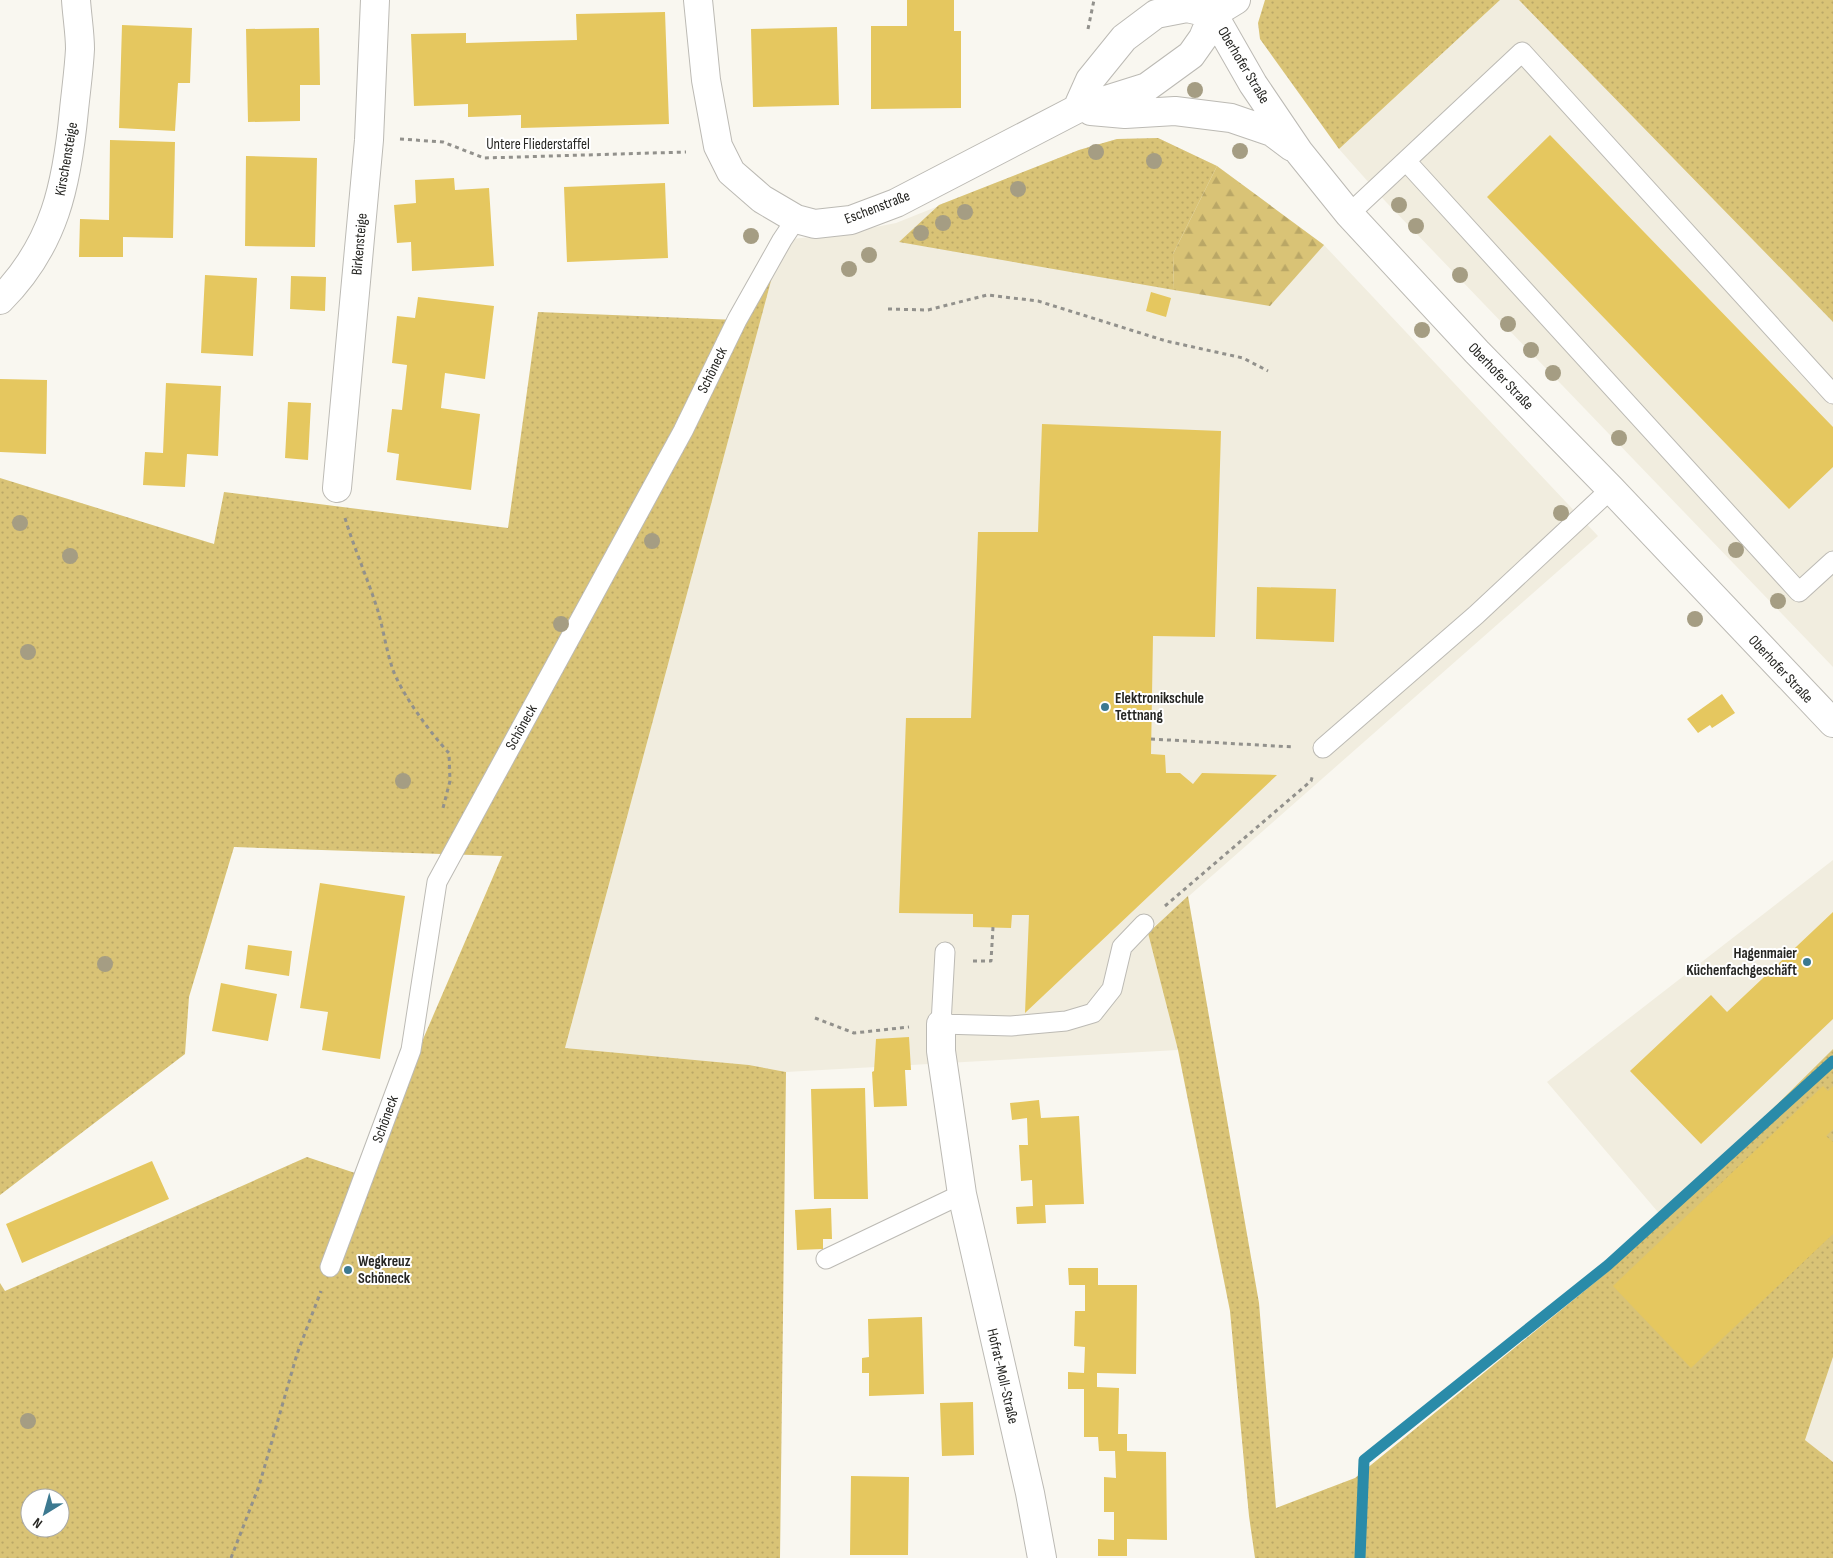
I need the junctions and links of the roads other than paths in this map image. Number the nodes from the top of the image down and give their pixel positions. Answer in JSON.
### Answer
{"nodes":[{"id":1,"x":76,"y":0,"type":"edge"},
{"id":2,"x":374,"y":0,"type":"edge"},
{"id":3,"x":698,"y":0,"type":"edge"},
{"id":4,"x":1236,"y":0,"type":"edge"},
{"id":5,"x":1209,"y":7,"type":"edge"},
{"id":6,"x":1077,"y":109,"type":"junction"},
{"id":7,"x":1299,"y":152,"type":"junction"},
{"id":8,"x":1406,"y":161,"type":"junction"},
{"id":9,"x":1350,"y":214,"type":"junction"},
{"id":10,"x":796,"y":219,"type":"junction"},
{"id":11,"x":0,"y":300,"type":"edge"},
{"id":12,"x":1833,"y":394,"type":"edge"},
{"id":13,"x":336,"y":488,"type":"road end"},
{"id":14,"x":1611,"y":489,"type":"junction"},
{"id":15,"x":1833,"y":561,"type":"edge"},
{"id":16,"x":1828,"y":709,"type":"edge"},
{"id":17,"x":1323,"y":748,"type":"road end"},
{"id":18,"x":1144,"y":924,"type":"road end"},
{"id":19,"x":945,"y":956,"type":"road end"},
{"id":20,"x":941,"y":1024,"type":"junction"},
{"id":21,"x":962,"y":1194,"type":"junction"},
{"id":22,"x":826,"y":1259,"type":"dead end"},
{"id":23,"x":330,"y":1267,"type":"road end"},
{"id":24,"x":1042,"y":1558,"type":"edge"}],
"edges":[{"from":1,"to":11,"type":"street","name":"Kirschensteige"},
{"from":2,"to":13,"type":"street","name":"Birkensteige"},
{"from":3,"to":10,"type":"street","name":"Eschenstraße"},
{"from":4,"to":5,"type":"street"},
{"from":5,"to":6,"type":"street"},
{"from":5,"to":6,"type":"street","name":"Eschenstraße"},
{"from":5,"to":7,"type":"street","name":"Oberhofer Straße"},
{"from":6,"to":7,"type":"street"},
{"from":6,"to":10,"type":"street","name":"Eschenstraße"},
{"from":7,"to":9,"type":"street","name":"Oberhofer Straße"},
{"from":8,"to":9,"type":"lane"},
{"from":8,"to":12,"type":"lane"},
{"from":8,"to":15,"type":"lane"},
{"from":9,"to":14,"type":"street","name":"Oberhofer Straße"},
{"from":10,"to":23,"type":"lane","name":"Schöneck"},
{"from":14,"to":16,"type":"street","name":"Oberhofer Straße"},
{"from":14,"to":17,"type":"lane"},
{"from":18,"to":20,"type":"lane"},
{"from":19,"to":20,"type":"lane"},
{"from":20,"to":21,"type":"street","name":"Hofrat-Moll-Straße"},
{"from":21,"to":22,"type":"lane"},
{"from":21,"to":24,"type":"street","name":"Hofrat-Moll-Straße"}]}
